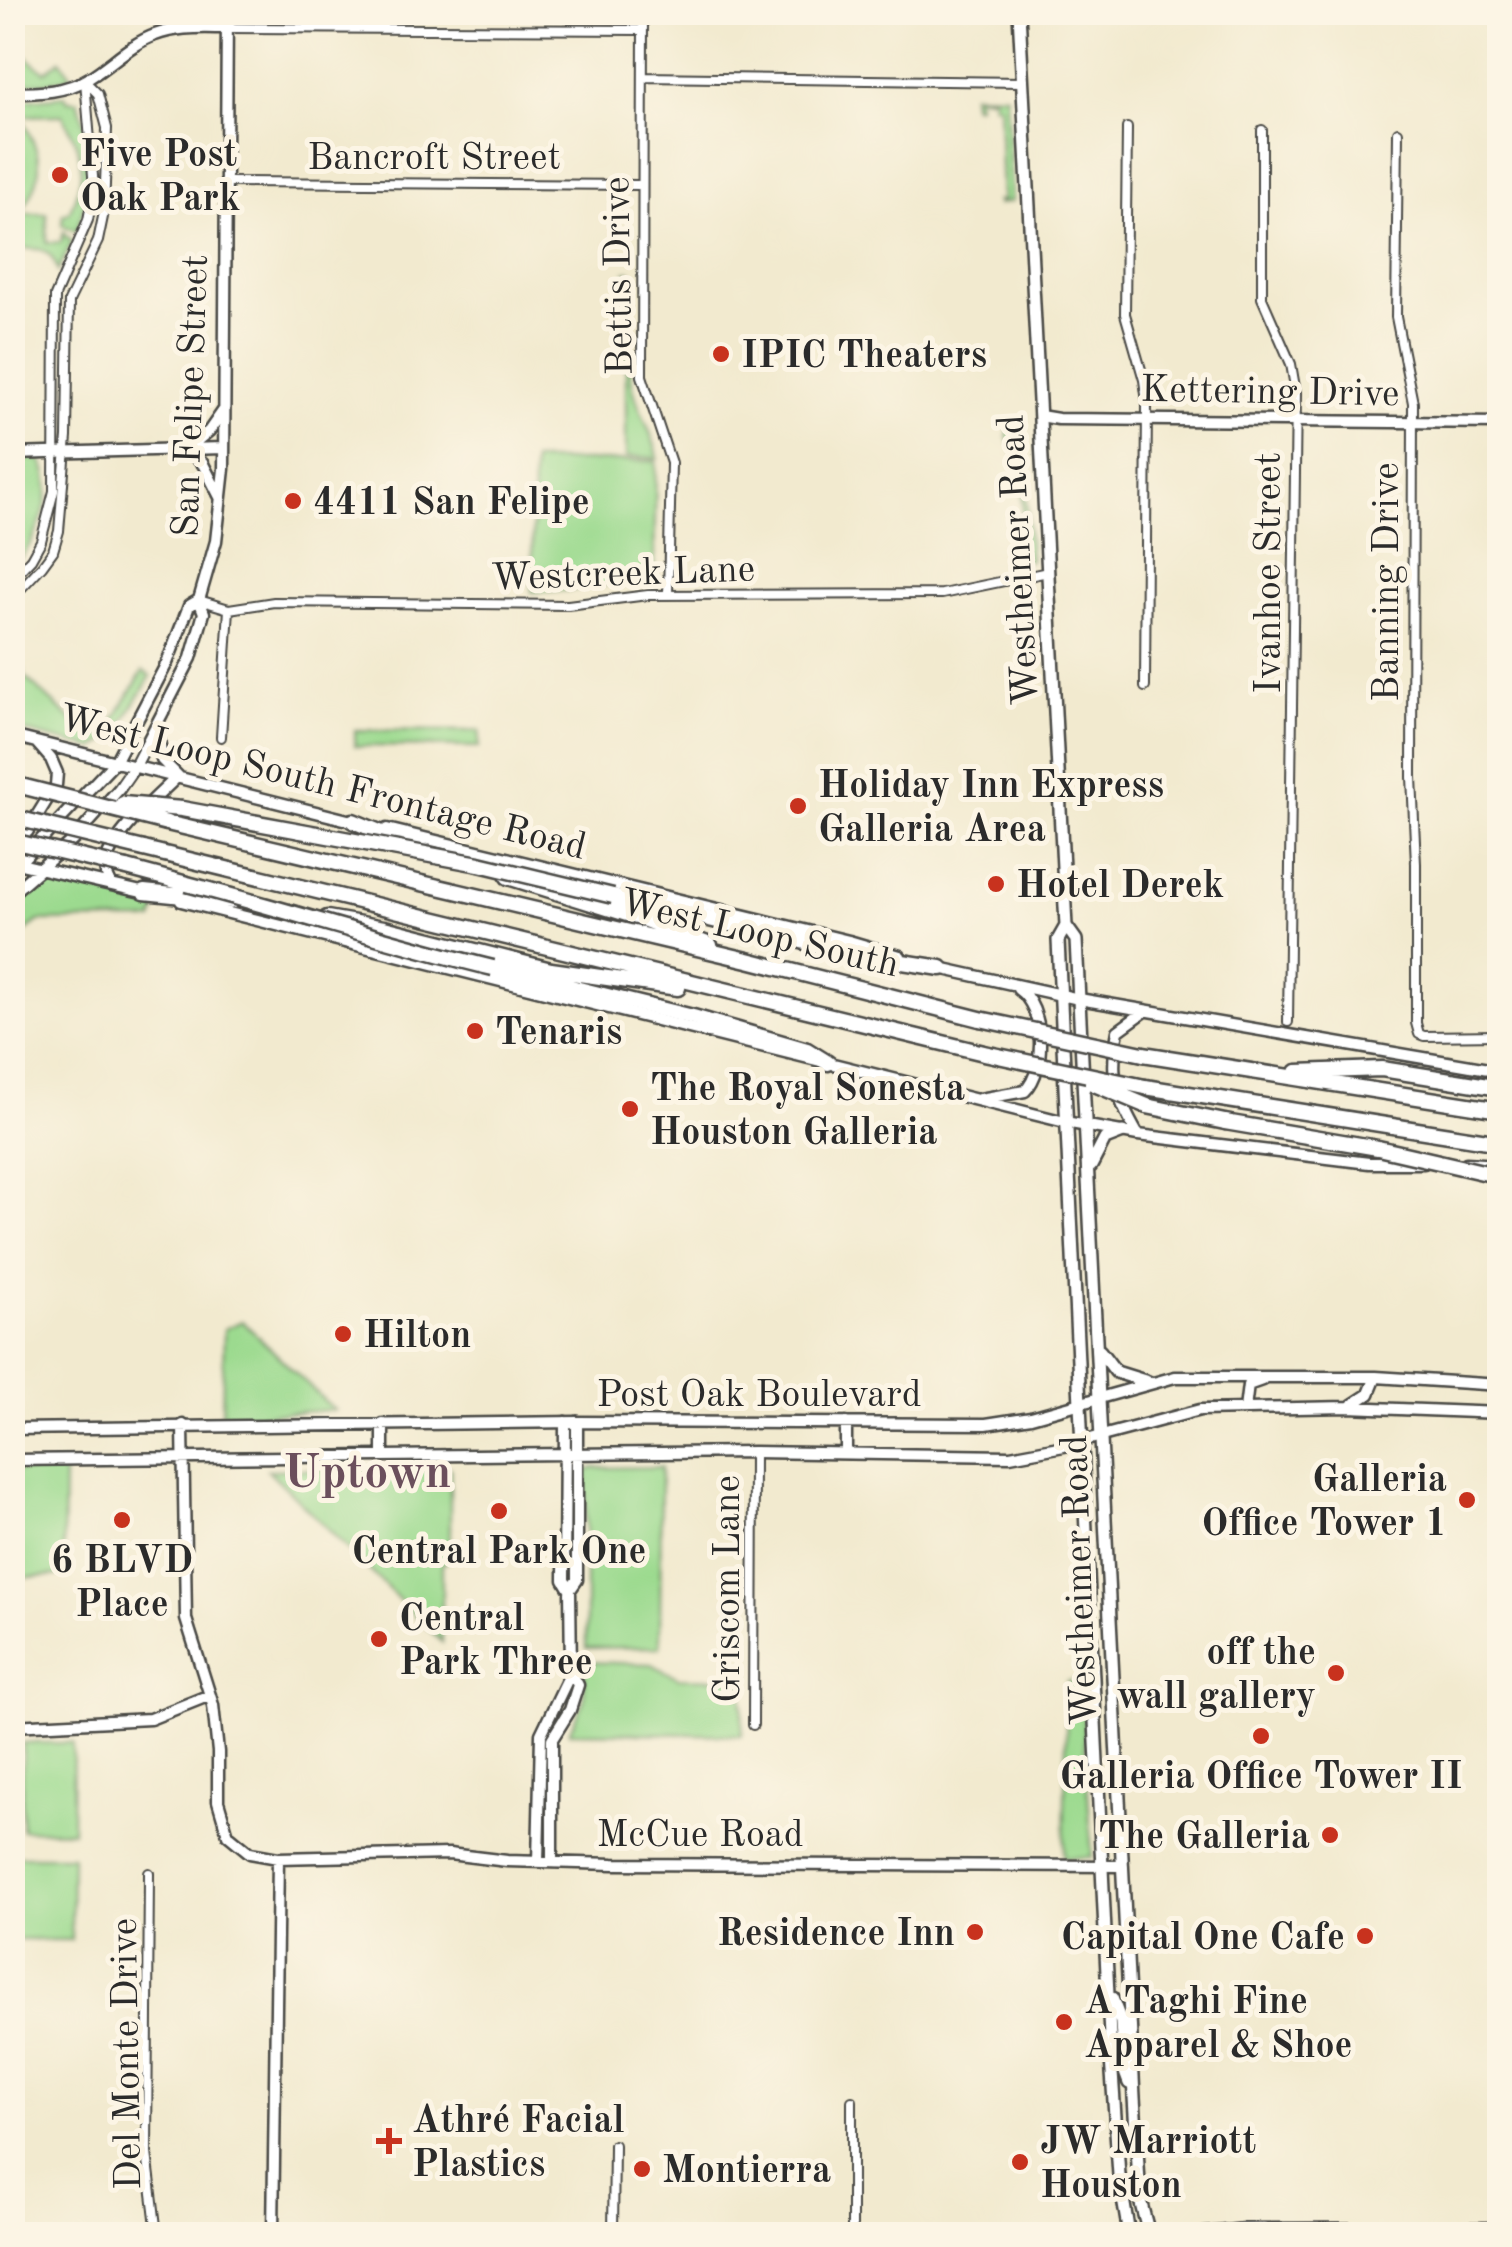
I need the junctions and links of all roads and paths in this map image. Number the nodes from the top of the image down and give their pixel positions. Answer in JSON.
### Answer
{"nodes":[{"id":1,"x":227,"y":12,"type":"edge"},
{"id":2,"x":643,"y":12,"type":"edge"},
{"id":3,"x":1020,"y":12,"type":"edge"},
{"id":4,"x":226,"y":28,"type":"junction"},
{"id":5,"x":643,"y":30,"type":"junction"},
{"id":6,"x":643,"y":77,"type":"junction"},
{"id":7,"x":85,"y":81,"type":"junction"},
{"id":8,"x":1023,"y":82,"type":"junction"},
{"id":9,"x":12,"y":93,"type":"edge"},
{"id":10,"x":1127,"y":128,"type":"dead end"},
{"id":11,"x":1262,"y":130,"type":"dead end"},
{"id":12,"x":1398,"y":132,"type":"dead end"},
{"id":13,"x":226,"y":182,"type":"junction"},
{"id":14,"x":641,"y":185,"type":"junction"},
{"id":15,"x":224,"y":410,"type":"junction"},
{"id":16,"x":1040,"y":416,"type":"junction"},
{"id":17,"x":1147,"y":418,"type":"junction"},
{"id":18,"x":1296,"y":420,"type":"junction"},
{"id":19,"x":1413,"y":422,"type":"junction"},
{"id":20,"x":1500,"y":423,"type":"edge"},
{"id":21,"x":188,"y":448,"type":"junction"},
{"id":22,"x":223,"y":448,"type":"junction"},
{"id":23,"x":61,"y":450,"type":"junction"},
{"id":24,"x":12,"y":454,"type":"edge"},
{"id":25,"x":222,"y":502,"type":"junction"},
{"id":26,"x":1048,"y":572,"type":"junction"},
{"id":27,"x":12,"y":579,"type":"edge"},
{"id":28,"x":668,"y":594,"type":"junction"},
{"id":29,"x":12,"y":598,"type":"edge"},
{"id":30,"x":200,"y":600,"type":"junction"},
{"id":31,"x":229,"y":608,"type":"junction"},
{"id":32,"x":1145,"y":686,"type":"dead end"},
{"id":33,"x":157,"y":724,"type":"junction"},
{"id":34,"x":12,"y":736,"type":"edge"},
{"id":35,"x":221,"y":737,"type":"dead end"},
{"id":36,"x":36,"y":742,"type":"junction"},
{"id":37,"x":115,"y":762,"type":"junction"},
{"id":38,"x":135,"y":766,"type":"junction"},
{"id":39,"x":178,"y":776,"type":"junction"},
{"id":40,"x":15,"y":784,"type":"edge"},
{"id":41,"x":76,"y":800,"type":"junction"},
{"id":42,"x":12,"y":817,"type":"edge"},
{"id":43,"x":353,"y":821,"type":"junction"},
{"id":44,"x":12,"y":839,"type":"edge"},
{"id":45,"x":15,"y":865,"type":"edge"},
{"id":46,"x":42,"y":868,"type":"junction"},
{"id":47,"x":111,"y":884,"type":"junction"},
{"id":48,"x":12,"y":892,"type":"edge"},
{"id":49,"x":144,"y":892,"type":"junction"},
{"id":50,"x":1066,"y":926,"type":"junction"},
{"id":51,"x":748,"y":960,"type":"junction"},
{"id":52,"x":941,"y":968,"type":"junction"},
{"id":53,"x":1010,"y":984,"type":"junction"},
{"id":54,"x":1060,"y":995,"type":"junction"},
{"id":55,"x":756,"y":998,"type":"junction"},
{"id":56,"x":1079,"y":999,"type":"junction"},
{"id":57,"x":1145,"y":1011,"type":"junction"},
{"id":58,"x":1288,"y":1022,"type":"dead end"},
{"id":59,"x":1500,"y":1036,"type":"edge"},
{"id":60,"x":828,"y":1063,"type":"junction"},
{"id":61,"x":1500,"y":1070,"type":"edge"},
{"id":62,"x":1064,"y":1071,"type":"junction"},
{"id":63,"x":1266,"y":1074,"type":"junction"},
{"id":64,"x":1500,"y":1088,"type":"edge"},
{"id":65,"x":974,"y":1099,"type":"junction"},
{"id":66,"x":1500,"y":1110,"type":"edge"},
{"id":67,"x":1065,"y":1122,"type":"junction"},
{"id":68,"x":1087,"y":1126,"type":"junction"},
{"id":69,"x":1123,"y":1132,"type":"junction"},
{"id":70,"x":1138,"y":1135,"type":"junction"},
{"id":71,"x":1500,"y":1143,"type":"edge"},
{"id":72,"x":1500,"y":1165,"type":"edge"},
{"id":73,"x":1089,"y":1170,"type":"junction"},
{"id":74,"x":1500,"y":1176,"type":"edge"},
{"id":75,"x":1098,"y":1348,"type":"junction"},
{"id":76,"x":1267,"y":1377,"type":"junction"},
{"id":77,"x":1376,"y":1377,"type":"junction"},
{"id":78,"x":1148,"y":1382,"type":"junction"},
{"id":79,"x":1500,"y":1384,"type":"edge"},
{"id":80,"x":1100,"y":1397,"type":"junction"},
{"id":81,"x":1079,"y":1403,"type":"junction"},
{"id":82,"x":1348,"y":1407,"type":"junction"},
{"id":83,"x":1245,"y":1408,"type":"junction"},
{"id":84,"x":1500,"y":1413,"type":"edge"},
{"id":85,"x":571,"y":1422,"type":"junction"},
{"id":86,"x":846,"y":1423,"type":"junction"},
{"id":87,"x":384,"y":1424,"type":"junction"},
{"id":88,"x":184,"y":1426,"type":"junction"},
{"id":89,"x":12,"y":1429,"type":"edge"},
{"id":90,"x":1102,"y":1435,"type":"junction"},
{"id":91,"x":1082,"y":1441,"type":"junction"},
{"id":92,"x":754,"y":1452,"type":"junction"},
{"id":93,"x":846,"y":1453,"type":"junction"},
{"id":94,"x":383,"y":1454,"type":"junction"},
{"id":95,"x":564,"y":1455,"type":"junction"},
{"id":96,"x":578,"y":1455,"type":"junction"},
{"id":97,"x":184,"y":1458,"type":"junction"},
{"id":98,"x":12,"y":1460,"type":"edge"},
{"id":99,"x":1088,"y":1570,"type":"junction"},
{"id":100,"x":570,"y":1590,"type":"junction"},
{"id":101,"x":1110,"y":1622,"type":"junction"},
{"id":102,"x":571,"y":1672,"type":"junction"},
{"id":103,"x":210,"y":1695,"type":"junction"},
{"id":104,"x":1095,"y":1697,"type":"junction"},
{"id":105,"x":753,"y":1725,"type":"dead end"},
{"id":106,"x":12,"y":1726,"type":"edge"},
{"id":107,"x":1115,"y":1752,"type":"junction"},
{"id":108,"x":538,"y":1821,"type":"junction"},
{"id":109,"x":552,"y":1821,"type":"junction"},
{"id":110,"x":278,"y":1858,"type":"junction"},
{"id":111,"x":538,"y":1862,"type":"junction"},
{"id":112,"x":552,"y":1862,"type":"junction"},
{"id":113,"x":1103,"y":1866,"type":"junction"},
{"id":114,"x":1122,"y":1866,"type":"junction"},
{"id":115,"x":149,"y":1873,"type":"dead end"},
{"id":116,"x":1108,"y":1989,"type":"junction"},
{"id":117,"x":1131,"y":2046,"type":"junction"},
{"id":118,"x":1111,"y":2058,"type":"junction"},
{"id":119,"x":1134,"y":2096,"type":"junction"},
{"id":120,"x":852,"y":2101,"type":"dead end"},
{"id":121,"x":614,"y":2146,"type":"dead end"},
{"id":122,"x":1500,"y":2230,"type":"edge"},
{"id":123,"x":157,"y":2234,"type":"edge"},
{"id":124,"x":274,"y":2234,"type":"edge"},
{"id":125,"x":613,"y":2234,"type":"edge"},
{"id":126,"x":852,"y":2234,"type":"edge"},
{"id":127,"x":1129,"y":2234,"type":"edge"},
{"id":128,"x":1150,"y":2234,"type":"edge"},
{"id":129,"x":1197,"y":2234,"type":"edge"}],
"edges":[{"from":1,"to":4,"type":"main road","name":"San Felipe Street"},
{"from":2,"to":5,"type":"street","name":"Bettis Drive"},
{"from":3,"to":8,"type":"main road","name":"Westheimer Road"},
{"from":4,"to":5,"type":"street"},
{"from":4,"to":7,"type":"main road"},
{"from":4,"to":13,"type":"main road","name":"San Felipe Street"},
{"from":5,"to":6,"type":"street","name":"Bettis Drive"},
{"from":6,"to":8,"type":"street"},
{"from":6,"to":14,"type":"street","name":"Bettis Drive"},
{"from":7,"to":9,"type":"main road"},
{"from":7,"to":23,"type":"street"},
{"from":7,"to":23,"type":"street"},
{"from":8,"to":16,"type":"main road","name":"Westheimer Road"},
{"from":10,"to":17,"type":"street"},
{"from":11,"to":18,"type":"street","name":"Ivanhoe Street"},
{"from":12,"to":19,"type":"street","name":"Banning Drive"},
{"from":13,"to":14,"type":"street","name":"Bancroft Street"},
{"from":13,"to":15,"type":"main road","name":"San Felipe Street"},
{"from":14,"to":28,"type":"street","name":"Bettis Drive"},
{"from":15,"to":21,"type":"main road"},
{"from":15,"to":22,"type":"main road","name":"San Felipe Street"},
{"from":16,"to":17,"type":"main road","name":"Kettering Drive"},
{"from":16,"to":26,"type":"main road","name":"Westheimer Road"},
{"from":17,"to":18,"type":"main road","name":"Kettering Drive"},
{"from":17,"to":32,"type":"street"},
{"from":18,"to":19,"type":"main road","name":"Kettering Drive"},
{"from":18,"to":58,"type":"street","name":"Ivanhoe Street"},
{"from":19,"to":20,"type":"main road","name":"Kettering Drive"},
{"from":19,"to":59,"type":"street","name":"Banning Drive"},
{"from":21,"to":22,"type":"main road"},
{"from":21,"to":23,"type":"main road"},
{"from":21,"to":25,"type":"main road"},
{"from":22,"to":25,"type":"main road","name":"San Felipe Street"},
{"from":23,"to":24,"type":"main road"},
{"from":23,"to":27,"type":"street"},
{"from":23,"to":29,"type":"street"},
{"from":25,"to":30,"type":"main road","name":"San Felipe Street"},
{"from":26,"to":28,"type":"street","name":"Westcreek Lane"},
{"from":26,"to":50,"type":"main road","name":"Westheimer Road"},
{"from":28,"to":31,"type":"street","name":"Westcreek Lane"},
{"from":30,"to":31,"type":"street","name":"Westcreek Lane"},
{"from":30,"to":33,"type":"main road","name":"San Felipe Street"},
{"from":30,"to":37,"type":"main road","name":"San Felipe Street"},
{"from":31,"to":35,"type":"street"},
{"from":33,"to":38,"type":"main road","name":"San Felipe Street"},
{"from":33,"to":39,"type":"main road"},
{"from":34,"to":36,"type":"main road","name":"West Loop South Frontage Road"},
{"from":36,"to":37,"type":"main road","name":"West Loop South Frontage Road"},
{"from":36,"to":44,"type":"main road"},
{"from":37,"to":38,"type":"main road","name":"West Loop South Frontage Road"},
{"from":37,"to":45,"type":"main road","name":"San Felipe Street"},
{"from":38,"to":39,"type":"main road","name":"West Loop South Frontage Road"},
{"from":38,"to":46,"type":"main road","name":"San Felipe Street"},
{"from":39,"to":43,"type":"main road","name":"West Loop South Frontage Road"},
{"from":39,"to":47,"type":"main road"},
{"from":40,"to":41,"type":"highway","name":"West Loop South","bridge":true},
{"from":41,"to":51,"type":"highway","name":"West Loop South","bridge":true},
{"from":41,"to":52,"type":"highway","bridge":true},
{"from":42,"to":55,"type":"highway","name":"West Loop South","bridge":true},
{"from":43,"to":51,"type":"highway"},
{"from":43,"to":52,"type":"main road","name":"West Loop South Frontage Road"},
{"from":44,"to":60,"type":"highway","bridge":true},
{"from":45,"to":46,"type":"main road"},
{"from":46,"to":47,"type":"main road"},
{"from":46,"to":48,"type":"main road","name":"San Felipe Street"},
{"from":47,"to":49,"type":"main road"},
{"from":49,"to":55,"type":"highway"},
{"from":49,"to":60,"type":"main road"},
{"from":50,"to":54,"type":"main road","name":"Westheimer Road"},
{"from":50,"to":56,"type":"main road","name":"Westheimer Road"},
{"from":51,"to":63,"type":"highway","name":"West Loop South","bridge":true},
{"from":52,"to":53,"type":"main road","name":"West Loop South Frontage Road"},
{"from":53,"to":54,"type":"main road","name":"West Loop South Frontage Road"},
{"from":53,"to":65,"type":"main road"},
{"from":54,"to":56,"type":"main road","name":"West Loop South Frontage Road"},
{"from":54,"to":67,"type":"main road","name":"Westheimer Road"},
{"from":55,"to":62,"type":"highway","name":"West Loop South","bridge":true},
{"from":56,"to":57,"type":"main road","name":"West Loop South Frontage Road"},
{"from":56,"to":68,"type":"main road","name":"Westheimer Road"},
{"from":57,"to":61,"type":"main road","name":"West Loop South Frontage Road"},
{"from":57,"to":70,"type":"main road"},
{"from":60,"to":65,"type":"main road"},
{"from":62,"to":71,"type":"highway","name":"West Loop South","bridge":true},
{"from":62,"to":74,"type":"highway","bridge":true},
{"from":63,"to":64,"type":"highway"},
{"from":63,"to":66,"type":"highway","name":"West Loop South"},
{"from":65,"to":67,"type":"main road"},
{"from":67,"to":68,"type":"main road"},
{"from":67,"to":81,"type":"main road","name":"Westheimer Road"},
{"from":68,"to":69,"type":"main road"},
{"from":68,"to":73,"type":"main road","name":"Westheimer Road"},
{"from":69,"to":70,"type":"main road"},
{"from":69,"to":73,"type":"main road"},
{"from":70,"to":72,"type":"main road"},
{"from":73,"to":75,"type":"main road","name":"Westheimer Road"},
{"from":75,"to":78,"type":"main road"},
{"from":75,"to":80,"type":"main road","name":"Westheimer Road"},
{"from":76,"to":77,"type":"main road","name":"Post Oak Boulevard"},
{"from":76,"to":78,"type":"main road","name":"Post Oak Boulevard"},
{"from":76,"to":83,"type":"main road"},
{"from":77,"to":79,"type":"main road","name":"Post Oak Boulevard"},
{"from":77,"to":82,"type":"main road"},
{"from":78,"to":80,"type":"main road","name":"Post Oak Boulevard"},
{"from":80,"to":81,"type":"main road","name":"Post Oak Boulevard"},
{"from":80,"to":90,"type":"main road","name":"Westheimer Road"},
{"from":81,"to":86,"type":"main road","name":"Post Oak Boulevard"},
{"from":81,"to":91,"type":"main road","name":"Westheimer Road"},
{"from":82,"to":83,"type":"main road","name":"Post Oak Boulevard"},
{"from":82,"to":84,"type":"main road","name":"Post Oak Boulevard"},
{"from":83,"to":90,"type":"main road","name":"Post Oak Boulevard"},
{"from":85,"to":86,"type":"main road","name":"Post Oak Boulevard"},
{"from":85,"to":87,"type":"main road","name":"Post Oak Boulevard"},
{"from":85,"to":95,"type":"main road"},
{"from":85,"to":96,"type":"main road"},
{"from":86,"to":93,"type":"main road"},
{"from":87,"to":88,"type":"main road","name":"Post Oak Boulevard"},
{"from":87,"to":94,"type":"main road"},
{"from":88,"to":89,"type":"main road","name":"Post Oak Boulevard"},
{"from":88,"to":97,"type":"main road"},
{"from":90,"to":91,"type":"main road","name":"Post Oak Boulevard"},
{"from":90,"to":101,"type":"main road","name":"Westheimer Road"},
{"from":91,"to":93,"type":"main road","name":"Post Oak Boulevard"},
{"from":91,"to":99,"type":"main road","name":"Westheimer Road"},
{"from":92,"to":93,"type":"main road","name":"Post Oak Boulevard"},
{"from":92,"to":96,"type":"main road","name":"Post Oak Boulevard"},
{"from":92,"to":105,"type":"street","name":"Griscom Lane"},
{"from":94,"to":95,"type":"main road","name":"Post Oak Boulevard"},
{"from":94,"to":97,"type":"main road","name":"Post Oak Boulevard"},
{"from":95,"to":96,"type":"main road","name":"Post Oak Boulevard"},
{"from":95,"to":100,"type":"main road"},
{"from":96,"to":100,"type":"main road"},
{"from":97,"to":98,"type":"main road","name":"Post Oak Boulevard"},
{"from":97,"to":103,"type":"main road"},
{"from":99,"to":101,"type":"main road"},
{"from":99,"to":104,"type":"main road","name":"Westheimer Road"},
{"from":100,"to":102,"type":"main road"},
{"from":101,"to":107,"type":"main road","name":"Westheimer Road"},
{"from":102,"to":108,"type":"main road"},
{"from":102,"to":109,"type":"main road"},
{"from":103,"to":106,"type":"main road"},
{"from":103,"to":110,"type":"main road"},
{"from":104,"to":107,"type":"main road"},
{"from":104,"to":113,"type":"main road","name":"Westheimer Road"},
{"from":107,"to":114,"type":"main road","name":"Westheimer Road"},
{"from":108,"to":109,"type":"main road"},
{"from":108,"to":111,"type":"main road"},
{"from":109,"to":112,"type":"main road"},
{"from":110,"to":111,"type":"main road","name":"McCue Road"},
{"from":110,"to":124,"type":"main road"},
{"from":111,"to":112,"type":"main road","name":"McCue Road"},
{"from":112,"to":113,"type":"main road","name":"McCue Road"},
{"from":113,"to":114,"type":"main road","name":"McCue Road"},
{"from":113,"to":116,"type":"main road","name":"Westheimer Road"},
{"from":114,"to":117,"type":"main road","name":"Westheimer Road"},
{"from":115,"to":123,"type":"street","name":"Del Monte Drive"},
{"from":116,"to":117,"type":"main road"},
{"from":116,"to":118,"type":"main road","name":"Westheimer Road"},
{"from":117,"to":119,"type":"main road","name":"Westheimer Road"},
{"from":118,"to":119,"type":"main road"},
{"from":118,"to":127,"type":"main road","name":"Westheimer Road"},
{"from":119,"to":128,"type":"main road","name":"Westheimer Road"},
{"from":120,"to":126,"type":"street"},
{"from":121,"to":125,"type":"street"},
{"from":122,"to":129,"type":"main road"}]}
